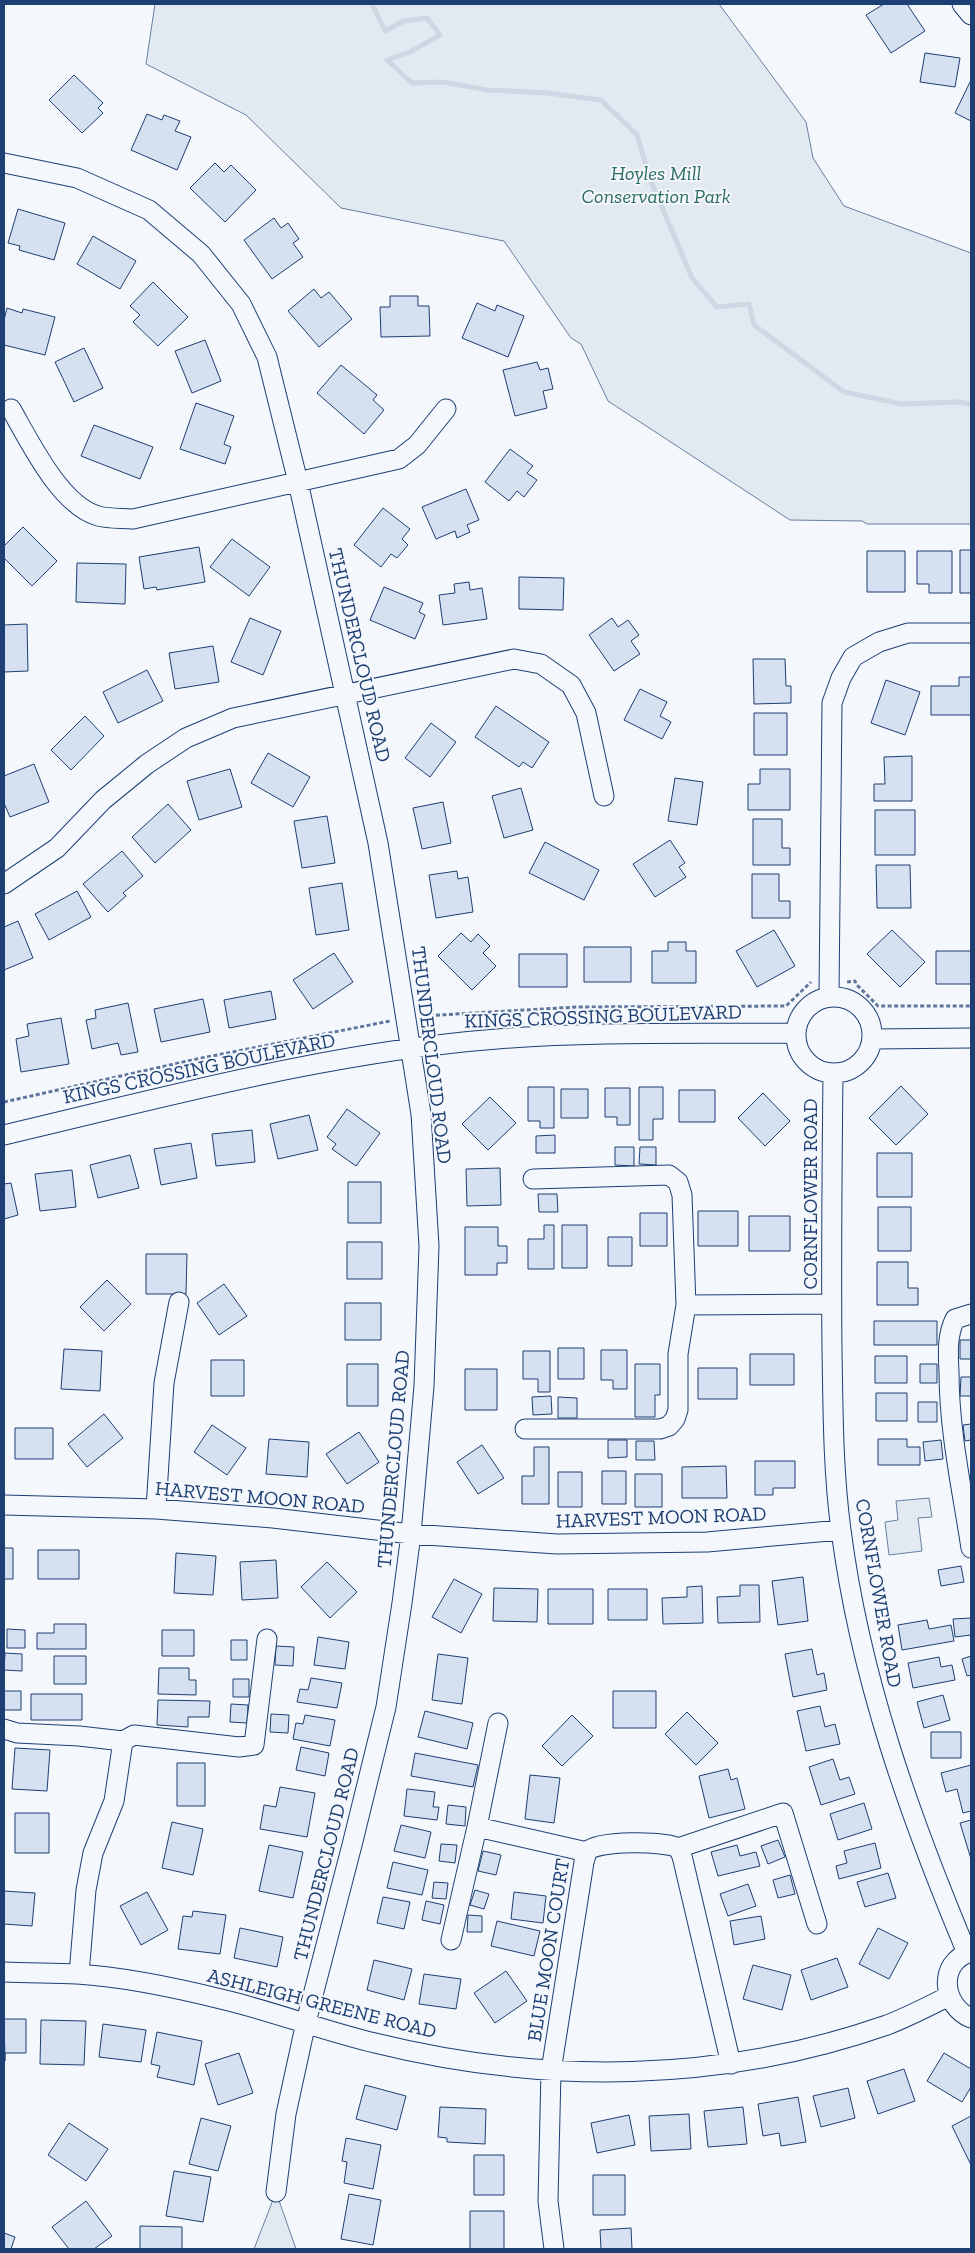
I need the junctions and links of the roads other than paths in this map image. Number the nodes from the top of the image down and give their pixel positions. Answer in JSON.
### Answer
{"nodes":[{"id":1,"x":962,"y":4,"type":"edge"},
{"id":2,"x":971,"y":15,"type":"edge"},
{"id":3,"x":4,"y":163,"type":"edge"},
{"id":4,"x":11,"y":409,"type":"dead end"},
{"id":5,"x":446,"y":410,"type":"dead end"},
{"id":6,"x":298,"y":482,"type":"junction"},
{"id":7,"x":971,"y":633,"type":"edge"},
{"id":8,"x":346,"y":694,"type":"junction"},
{"id":9,"x":604,"y":796,"type":"dead end"},
{"id":10,"x":4,"y":884,"type":"edge"},
{"id":11,"x":829,"y":996,"type":"junction"},
{"id":12,"x":794,"y":1033,"type":"junction"},
{"id":13,"x":971,"y":1038,"type":"edge"},
{"id":14,"x":873,"y":1040,"type":"junction"},
{"id":15,"x":412,"y":1048,"type":"junction"},
{"id":16,"x":833,"y":1074,"type":"junction"},
{"id":17,"x":4,"y":1135,"type":"edge"},
{"id":18,"x":533,"y":1179,"type":"dead end"},
{"id":19,"x":179,"y":1302,"type":"dead end"},
{"id":20,"x":832,"y":1304,"type":"junction"},
{"id":21,"x":686,"y":1305,"type":"junction"},
{"id":22,"x":971,"y":1314,"type":"edge"},
{"id":23,"x":525,"y":1429,"type":"dead end"},
{"id":24,"x":4,"y":1505,"type":"edge"},
{"id":25,"x":156,"y":1509,"type":"junction"},
{"id":26,"x":840,"y":1530,"type":"junction"},
{"id":27,"x":411,"y":1534,"type":"junction"},
{"id":28,"x":971,"y":1548,"type":"edge"},
{"id":29,"x":267,"y":1639,"type":"dead end"},
{"id":30,"x":498,"y":1724,"type":"dead end"},
{"id":31,"x":4,"y":1729,"type":"edge"},
{"id":32,"x":122,"y":1741,"type":"junction"},
{"id":33,"x":477,"y":1827,"type":"junction"},
{"id":34,"x":678,"y":1848,"type":"junction"},
{"id":35,"x":587,"y":1852,"type":"junction"},
{"id":36,"x":817,"y":1924,"type":"dead end"},
{"id":37,"x":451,"y":1940,"type":"dead end"},
{"id":38,"x":969,"y":1952,"type":"edge"},
{"id":39,"x":4,"y":1972,"type":"edge"},
{"id":40,"x":79,"y":1974,"type":"junction"},
{"id":41,"x":949,"y":1996,"type":"junction"},
{"id":42,"x":971,"y":2018,"type":"edge"},
{"id":43,"x":306,"y":2022,"type":"junction"},
{"id":44,"x":731,"y":2064,"type":"junction"},
{"id":45,"x":551,"y":2070,"type":"junction"},
{"id":46,"x":276,"y":2192,"type":"dead end"},
{"id":47,"x":554,"y":2249,"type":"edge"}],
"edges":[{"from":1,"to":2,"type":"street"},
{"from":3,"to":6,"type":"street","name":"THUNDERCLOUD ROAD"},
{"from":4,"to":6,"type":"street"},
{"from":5,"to":6,"type":"street"},
{"from":6,"to":8,"type":"street","name":"THUNDERCLOUD ROAD"},
{"from":7,"to":11,"type":"street"},
{"from":8,"to":9,"type":"street"},
{"from":8,"to":10,"type":"street"},
{"from":8,"to":15,"type":"street","name":"THUNDERCLOUD ROAD"},
{"from":11,"to":12,"type":"street"},
{"from":11,"to":14,"type":"street"},
{"from":12,"to":15,"type":"street","name":"KINGS CROSSING BOULEVARD"},
{"from":12,"to":16,"type":"street"},
{"from":13,"to":14,"type":"street"},
{"from":14,"to":16,"type":"street"},
{"from":15,"to":17,"type":"street","name":"KINGS CROSSING BOULEVARD"},
{"from":15,"to":27,"type":"street","name":"THUNDERCLOUD ROAD"},
{"from":16,"to":20,"type":"street","name":"CORNFLOWER ROAD"},
{"from":18,"to":21,"type":"street"},
{"from":19,"to":25,"type":"street"},
{"from":20,"to":21,"type":"street"},
{"from":20,"to":26,"type":"street","name":"CORNFLOWER ROAD"},
{"from":21,"to":23,"type":"street"},
{"from":22,"to":28,"type":"street"},
{"from":24,"to":25,"type":"street","name":"HARVEST MOON ROAD"},
{"from":25,"to":27,"type":"street","name":"HARVEST MOON ROAD"},
{"from":26,"to":27,"type":"street","name":"HARVEST MOON ROAD"},
{"from":26,"to":38,"type":"street","name":"CORNFLOWER ROAD"},
{"from":27,"to":43,"type":"street","name":"THUNDERCLOUD ROAD"},
{"from":29,"to":32,"type":"street"},
{"from":30,"to":33,"type":"street"},
{"from":31,"to":32,"type":"street"},
{"from":32,"to":40,"type":"street"},
{"from":33,"to":35,"type":"street"},
{"from":33,"to":37,"type":"street"},
{"from":34,"to":35,"type":"street","name":"BLUE MOON COURT"},
{"from":34,"to":36,"type":"street"},
{"from":34,"to":44,"type":"street"},
{"from":35,"to":45,"type":"street","name":"BLUE MOON COURT"},
{"from":38,"to":41,"type":"street"},
{"from":39,"to":40,"type":"street","name":"ASHLEIGH GREENE ROAD"},
{"from":40,"to":43,"type":"street","name":"ASHLEIGH GREENE ROAD"},
{"from":41,"to":42,"type":"street"},
{"from":41,"to":44,"type":"street","name":"ASHLEIGH GREENE ROAD"},
{"from":43,"to":45,"type":"street","name":"ASHLEIGH GREENE ROAD"},
{"from":43,"to":46,"type":"street","name":"THUNDERCLOUD ROAD"},
{"from":44,"to":45,"type":"street","name":"ASHLEIGH GREENE ROAD"},
{"from":45,"to":47,"type":"street","name":"BLUE MOON COURT"}]}
